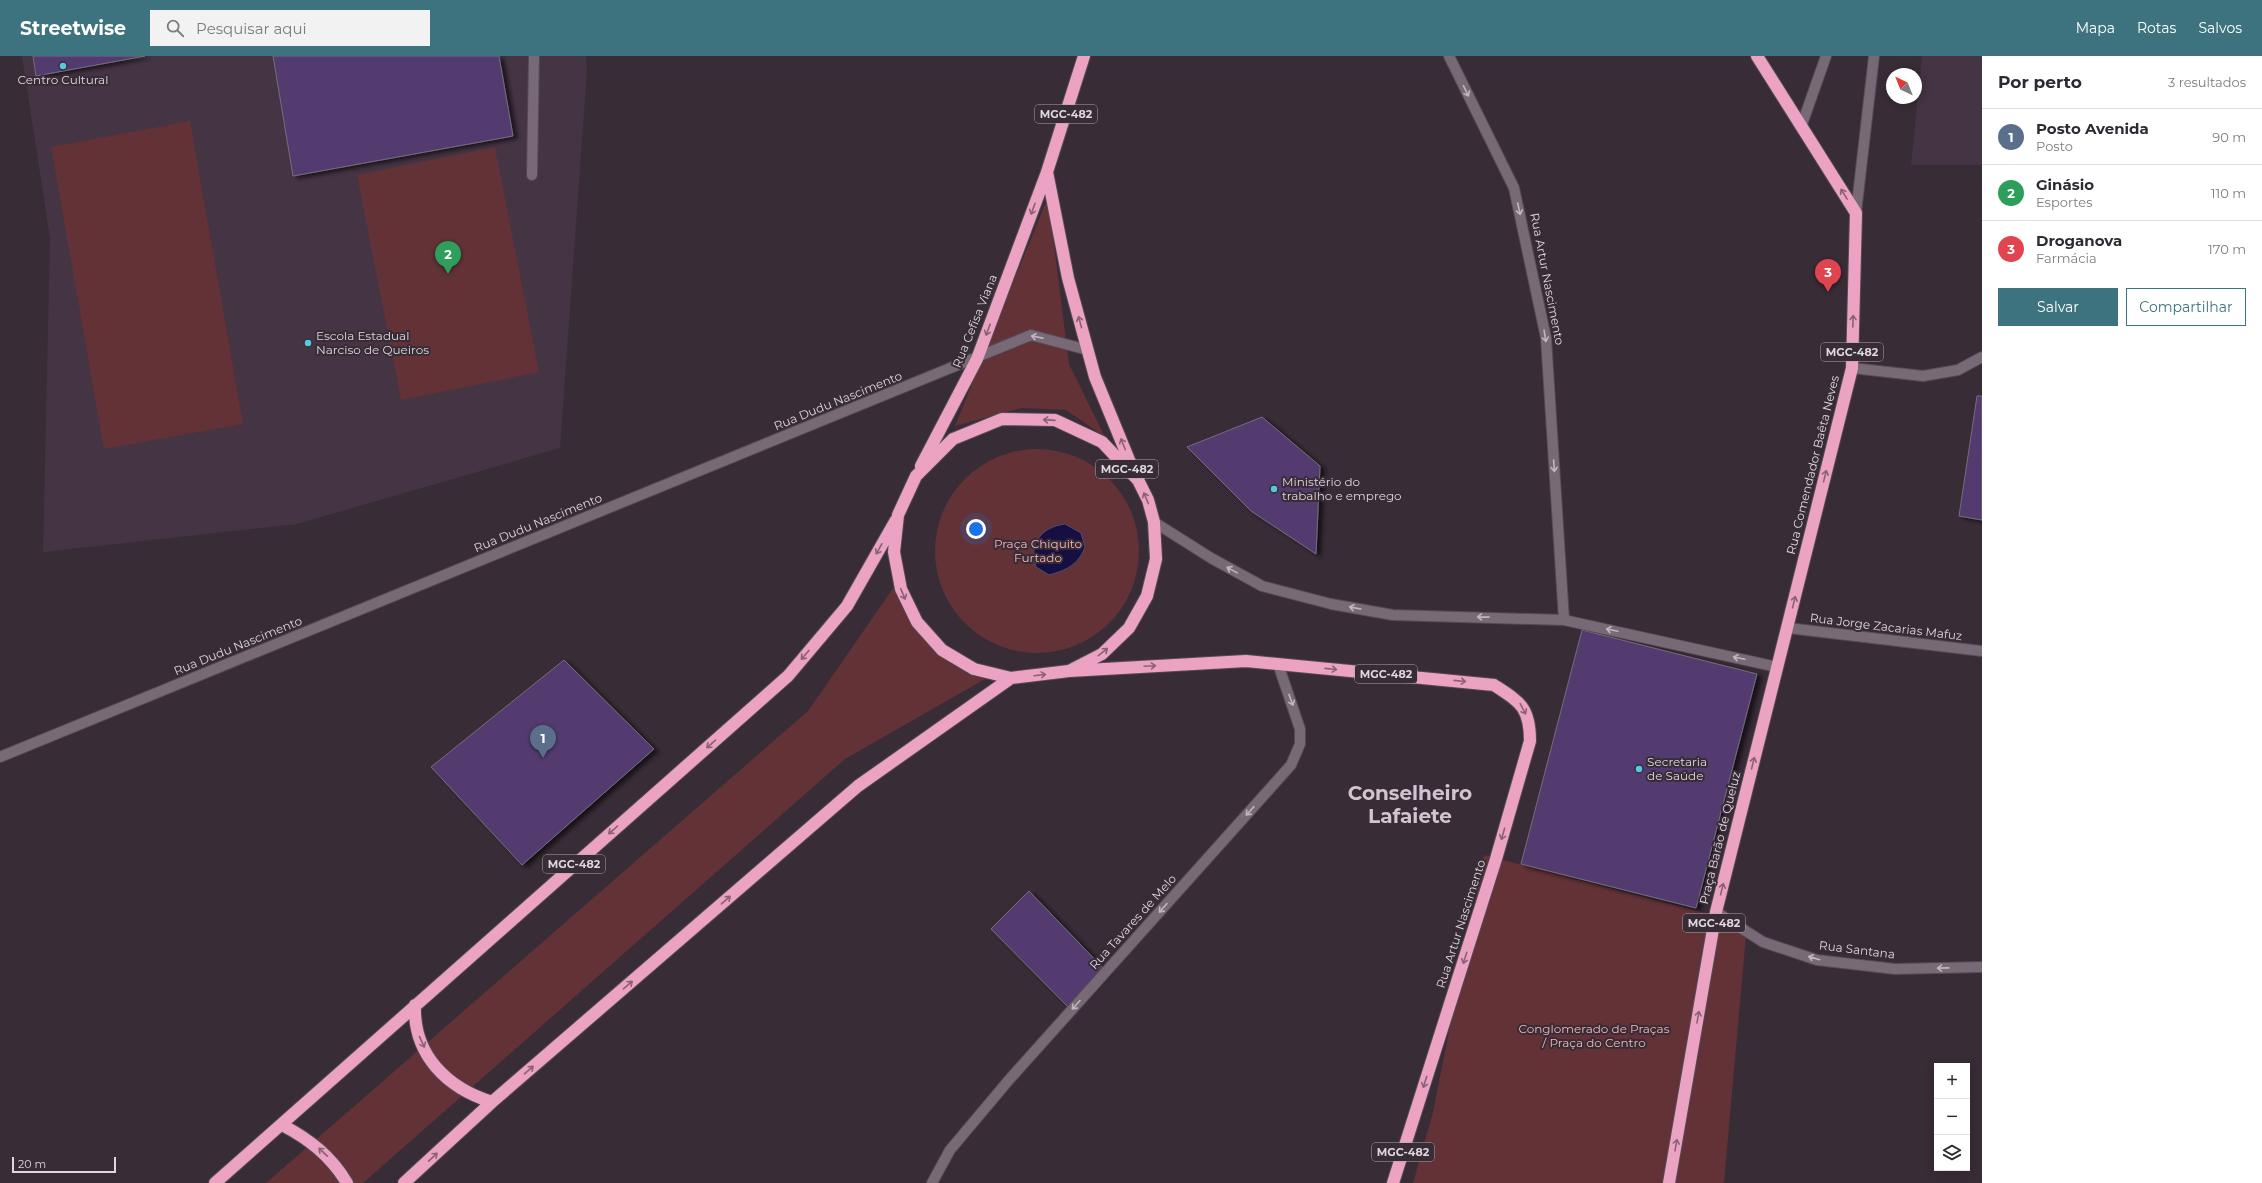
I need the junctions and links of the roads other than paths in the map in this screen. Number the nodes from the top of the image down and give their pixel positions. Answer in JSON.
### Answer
{"nodes":[{"id":1,"x":534,"y":56,"type":"edge"},
{"id":2,"x":1084,"y":56,"type":"edge"},
{"id":3,"x":1449,"y":56,"type":"edge"},
{"id":4,"x":1757,"y":56,"type":"edge"},
{"id":5,"x":1826,"y":56,"type":"edge"},
{"id":6,"x":1874,"y":56,"type":"edge"},
{"id":7,"x":1802,"y":126,"type":"junction"},
{"id":8,"x":1047,"y":172,"type":"junction"},
{"id":9,"x":532,"y":175,"type":"dead end"},
{"id":10,"x":1856,"y":213,"type":"junction"},
{"id":11,"x":1088,"y":350,"type":"junction"},
{"id":12,"x":1982,"y":357,"type":"edge"},
{"id":13,"x":977,"y":358,"type":"junction"},
{"id":14,"x":1852,"y":368,"type":"junction"},
{"id":15,"x":916,"y":476,"type":"junction"},
{"id":16,"x":1138,"y":480,"type":"junction"},
{"id":17,"x":898,"y":515,"type":"junction"},
{"id":18,"x":1154,"y":522,"type":"junction"},
{"id":19,"x":1564,"y":620,"type":"junction"},
{"id":20,"x":1788,"y":628,"type":"junction"},
{"id":21,"x":1982,"y":652,"type":"edge"},
{"id":22,"x":1278,"y":664,"type":"junction"},
{"id":23,"x":1777,"y":667,"type":"junction"},
{"id":24,"x":1069,"y":671,"type":"junction"},
{"id":25,"x":1011,"y":678,"type":"junction"},
{"id":26,"x":0,"y":757,"type":"edge"},
{"id":27,"x":1716,"y":912,"type":"junction"},
{"id":28,"x":1982,"y":967,"type":"edge"},
{"id":29,"x":415,"y":1005,"type":"junction"},
{"id":30,"x":492,"y":1102,"type":"junction"},
{"id":31,"x":282,"y":1125,"type":"junction"},
{"id":32,"x":214,"y":1183,"type":"edge"},
{"id":33,"x":347,"y":1183,"type":"edge"},
{"id":34,"x":404,"y":1183,"type":"edge"},
{"id":35,"x":932,"y":1183,"type":"edge"},
{"id":36,"x":1394,"y":1183,"type":"edge"},
{"id":37,"x":1669,"y":1183,"type":"edge"}],
"edges":[{"from":1,"to":9,"type":"street"},
{"from":2,"to":8,"type":"highway","name":"Rua Cefisa Viana","number":"MGC-482"},
{"from":3,"to":19,"type":"street","name":"Rua Artur Nascimento","one_way":true},
{"from":4,"to":7,"type":"highway"},
{"from":5,"to":7,"type":"street"},
{"from":6,"to":10,"type":"street"},
{"from":10,"to":7,"type":"highway","one_way":true},
{"from":11,"to":8,"type":"highway","name":"Rua Cefisa Viana","one_way":true},
{"from":8,"to":13,"type":"highway","name":"Rua Cefisa Viana","number":"MGC-482","one_way":true},
{"from":14,"to":10,"type":"highway","name":"Rua Comendador Baêta Neves","number":"MGC-482","one_way":true},
{"from":11,"to":13,"type":"street","name":"Rua Dudu Nascimento","one_way":true},
{"from":16,"to":11,"type":"highway","name":"Rua Cefisa Viana","one_way":true},
{"from":12,"to":14,"type":"street"},
{"from":13,"to":15,"type":"highway","name":"Rua Cefisa Viana","number":"MGC-482"},
{"from":13,"to":26,"type":"street","name":"Rua Dudu Nascimento"},
{"from":20,"to":14,"type":"highway","name":"Rua Comendador Baêta Neves","number":"MGC-482","one_way":true},
{"from":16,"to":15,"type":"highway","number":"MGC-482","one_way":true},
{"from":15,"to":17,"type":"highway","number":"MGC-482"},
{"from":18,"to":16,"type":"highway","number":"MGC-482","one_way":true},
{"from":17,"to":25,"type":"highway","number":"MGC-482","one_way":true},
{"from":17,"to":29,"type":"highway","number":"MGC-482","one_way":true},
{"from":19,"to":18,"type":"street","one_way":true},
{"from":24,"to":18,"type":"highway","number":"MGC-482","one_way":true},
{"from":23,"to":19,"type":"street","one_way":true},
{"from":20,"to":21,"type":"street","name":"Rua Jorge Zacarias Mafuz"},
{"from":20,"to":23,"type":"highway","name":"Rua Comendador Baêta Neves","number":"MGC-482"},
{"from":24,"to":22,"type":"highway","number":"MGC-482","one_way":true},
{"from":22,"to":35,"type":"street","name":"Rua Tavares de Melo","one_way":true},
{"from":22,"to":36,"type":"highway","name":"Rua Artur Nascimento","number":"MGC-482","one_way":true},
{"from":27,"to":23,"type":"highway","name":"Praça Barão de Queluz","number":"MGC-482","one_way":true},
{"from":25,"to":24,"type":"highway","number":"MGC-482","one_way":true},
{"from":30,"to":25,"type":"highway","number":"MGC-482","one_way":true},
{"from":28,"to":27,"type":"street","name":"Rua Santana","one_way":true},
{"from":37,"to":27,"type":"highway","name":"Praça Barão de Queluz","number":"MGC-482","one_way":true},
{"from":29,"to":30,"type":"highway","one_way":true},
{"from":29,"to":31,"type":"highway","number":"MGC-482"},
{"from":34,"to":30,"type":"highway","number":"MGC-482","one_way":true},
{"from":31,"to":32,"type":"highway","number":"MGC-482"},
{"from":33,"to":31,"type":"highway","one_way":true}]}
